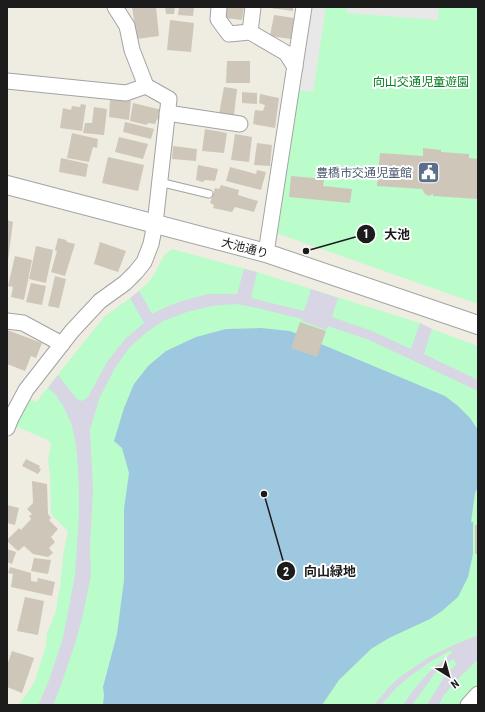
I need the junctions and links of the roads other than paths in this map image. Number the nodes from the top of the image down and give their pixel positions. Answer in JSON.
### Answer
{"nodes":[{"id":1,"x":115,"y":7,"type":"edge"},
{"id":2,"x":219,"y":7,"type":"edge"},
{"id":3,"x":253,"y":7,"type":"edge"},
{"id":4,"x":304,"y":7,"type":"edge"},
{"id":5,"x":250,"y":32,"type":"junction"},
{"id":6,"x":295,"y":67,"type":"junction"},
{"id":7,"x":7,"y":81,"type":"edge"},
{"id":8,"x":146,"y":86,"type":"junction"},
{"id":9,"x":167,"y":113,"type":"junction"},
{"id":10,"x":240,"y":124,"type":"dead end"},
{"id":11,"x":160,"y":182,"type":"junction"},
{"id":12,"x":7,"y":185,"type":"edge"},
{"id":13,"x":210,"y":194,"type":"dead end"},
{"id":14,"x":155,"y":224,"type":"junction"},
{"id":15,"x":266,"y":253,"type":"junction"},
{"id":16,"x":7,"y":321,"type":"edge"},
{"id":17,"x":478,"y":325,"type":"edge"},
{"id":18,"x":62,"y":344,"type":"junction"},
{"id":19,"x":7,"y":428,"type":"edge"},
{"id":20,"x":478,"y":694,"type":"edge"},
{"id":21,"x":468,"y":705,"type":"edge"}],
"edges":[{"from":1,"to":8,"type":"street"},
{"from":2,"to":5,"type":"street"},
{"from":3,"to":5,"type":"street"},
{"from":4,"to":6,"type":"street"},
{"from":5,"to":6,"type":"street"},
{"from":6,"to":15,"type":"street"},
{"from":7,"to":8,"type":"street"},
{"from":8,"to":9,"type":"street"},
{"from":9,"to":10,"type":"street"},
{"from":9,"to":11,"type":"street"},
{"from":11,"to":13,"type":"lane"},
{"from":11,"to":14,"type":"street"},
{"from":12,"to":14,"type":"street","name":"大池通り"},
{"from":14,"to":15,"type":"street","name":"大池通り"},
{"from":14,"to":18,"type":"street"},
{"from":15,"to":17,"type":"street","name":"大池通り"},
{"from":16,"to":18,"type":"street"},
{"from":18,"to":19,"type":"street"},
{"from":20,"to":21,"type":"street"}]}
